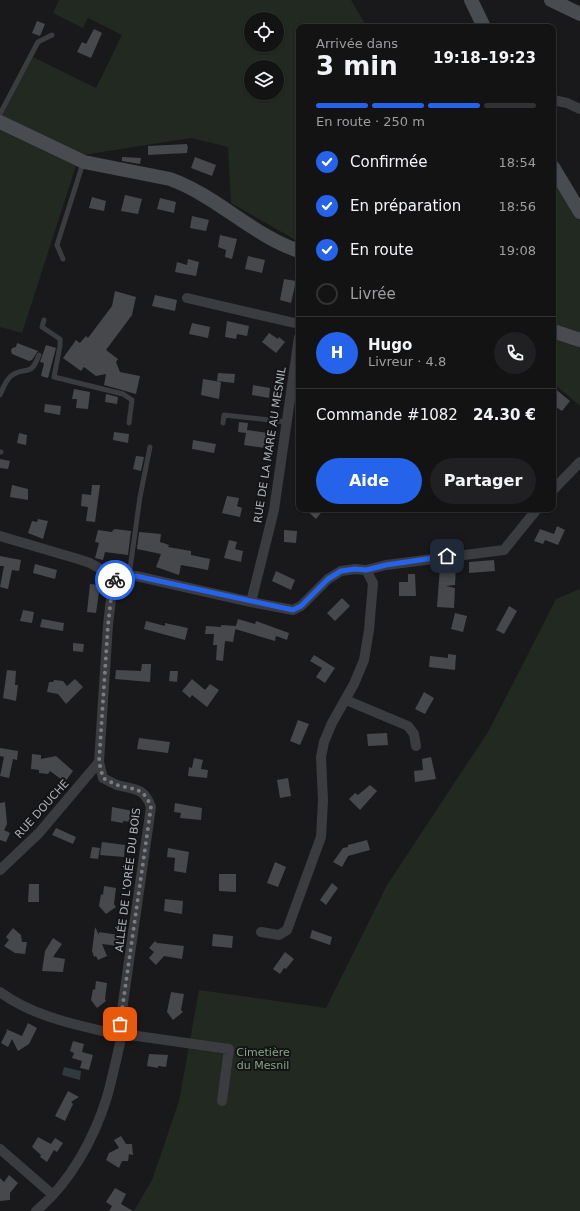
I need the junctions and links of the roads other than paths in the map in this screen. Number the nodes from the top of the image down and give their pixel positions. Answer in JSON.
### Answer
{"nodes":[{"id":1,"x":471,"y":0,"type":"edge"},
{"id":2,"x":551,"y":0,"type":"edge"},
{"id":3,"x":580,"y":14,"type":"edge"},
{"id":4,"x":483,"y":24,"type":"edge"},
{"id":5,"x":52,"y":35,"type":"dead end"},
{"id":6,"x":556,"y":101,"type":"edge"},
{"id":7,"x":580,"y":109,"type":"edge"},
{"id":8,"x":0,"y":114,"type":"edge"},
{"id":9,"x":0,"y":122,"type":"edge"},
{"id":10,"x":84,"y":162,"type":"junction"},
{"id":11,"x":556,"y":172,"type":"edge"},
{"id":12,"x":580,"y":212,"type":"edge"},
{"id":13,"x":296,"y":250,"type":"edge"},
{"id":14,"x":63,"y":259,"type":"dead end"},
{"id":15,"x":187,"y":298,"type":"dead end"},
{"id":16,"x":44,"y":320,"type":"dead end"},
{"id":17,"x":296,"y":323,"type":"edge"},
{"id":18,"x":556,"y":331,"type":"edge"},
{"id":19,"x":580,"y":340,"type":"edge"},
{"id":20,"x":39,"y":355,"type":"dead end"},
{"id":21,"x":296,"y":358,"type":"edge"},
{"id":22,"x":0,"y":395,"type":"edge"},
{"id":23,"x":128,"y":422,"type":"dead end"},
{"id":24,"x":287,"y":422,"type":"junction"},
{"id":25,"x":223,"y":423,"type":"dead end"},
{"id":26,"x":150,"y":447,"type":"dead end"},
{"id":27,"x":580,"y":462,"type":"edge"},
{"id":28,"x":556,"y":487,"type":"edge"},
{"id":29,"x":535,"y":512,"type":"edge"},
{"id":30,"x":0,"y":536,"type":"edge"},
{"id":31,"x":366,"y":570,"type":"junction"},
{"id":32,"x":129,"y":576,"type":"junction"},
{"id":33,"x":116,"y":578,"type":"junction"},
{"id":34,"x":251,"y":602,"type":"junction"},
{"id":35,"x":346,"y":700,"type":"junction"},
{"id":36,"x":416,"y":746,"type":"dead end"},
{"id":37,"x":99,"y":762,"type":"junction"},
{"id":38,"x":0,"y":870,"type":"edge"},
{"id":39,"x":261,"y":932,"type":"dead end"},
{"id":40,"x":0,"y":992,"type":"edge"},
{"id":41,"x":120,"y":1024,"type":"junction"},
{"id":42,"x":111,"y":1033,"type":"junction"},
{"id":43,"x":130,"y":1034,"type":"junction"},
{"id":44,"x":120,"y":1043,"type":"junction"},
{"id":45,"x":222,"y":1101,"type":"dead end"},
{"id":46,"x":0,"y":1149,"type":"edge"},
{"id":47,"x":53,"y":1195,"type":"junction"},
{"id":48,"x":36,"y":1211,"type":"edge"}],
"edges":[{"from":1,"to":4,"type":"street"},
{"from":2,"to":3,"type":"street"},
{"from":5,"to":8,"type":"lane"},
{"from":6,"to":7,"type":"street"},
{"from":9,"to":10,"type":"street"},
{"from":10,"to":13,"type":"street"},
{"from":10,"to":14,"type":"lane"},
{"from":11,"to":12,"type":"street"},
{"from":15,"to":17,"type":"street"},
{"from":16,"to":23,"type":"lane"},
{"from":18,"to":19,"type":"street"},
{"from":20,"to":22,"type":"lane"},
{"from":21,"to":24,"type":"street","name":"RUE DE LA MARE AU MESNIL"},
{"from":24,"to":25,"type":"lane"},
{"from":24,"to":34,"type":"street","name":"RUE DE LA MARE AU MESNIL"},
{"from":26,"to":32,"type":"lane"},
{"from":27,"to":28,"type":"street"},
{"from":29,"to":31,"type":"street"},
{"from":30,"to":33,"type":"street"},
{"from":31,"to":34,"type":"street"},
{"from":31,"to":35,"type":"street"},
{"from":32,"to":33,"type":"street"},
{"from":32,"to":34,"type":"street"},
{"from":33,"to":37,"type":"street","name":"ALLÉE DE L'ORÉE DU BOIS"},
{"from":35,"to":36,"type":"street"},
{"from":35,"to":39,"type":"street"},
{"from":37,"to":38,"type":"street","name":"RUE DOUCHE"},
{"from":37,"to":41,"type":"street","name":"ALLÉE DE L'ORÉE DU BOIS"},
{"from":40,"to":42,"type":"street"},
{"from":41,"to":42,"type":"street"},
{"from":41,"to":43,"type":"street"},
{"from":42,"to":44,"type":"street"},
{"from":43,"to":44,"type":"street"},
{"from":43,"to":45,"type":"street"},
{"from":44,"to":47,"type":"street"},
{"from":46,"to":47,"type":"street"},
{"from":47,"to":48,"type":"street"}]}
